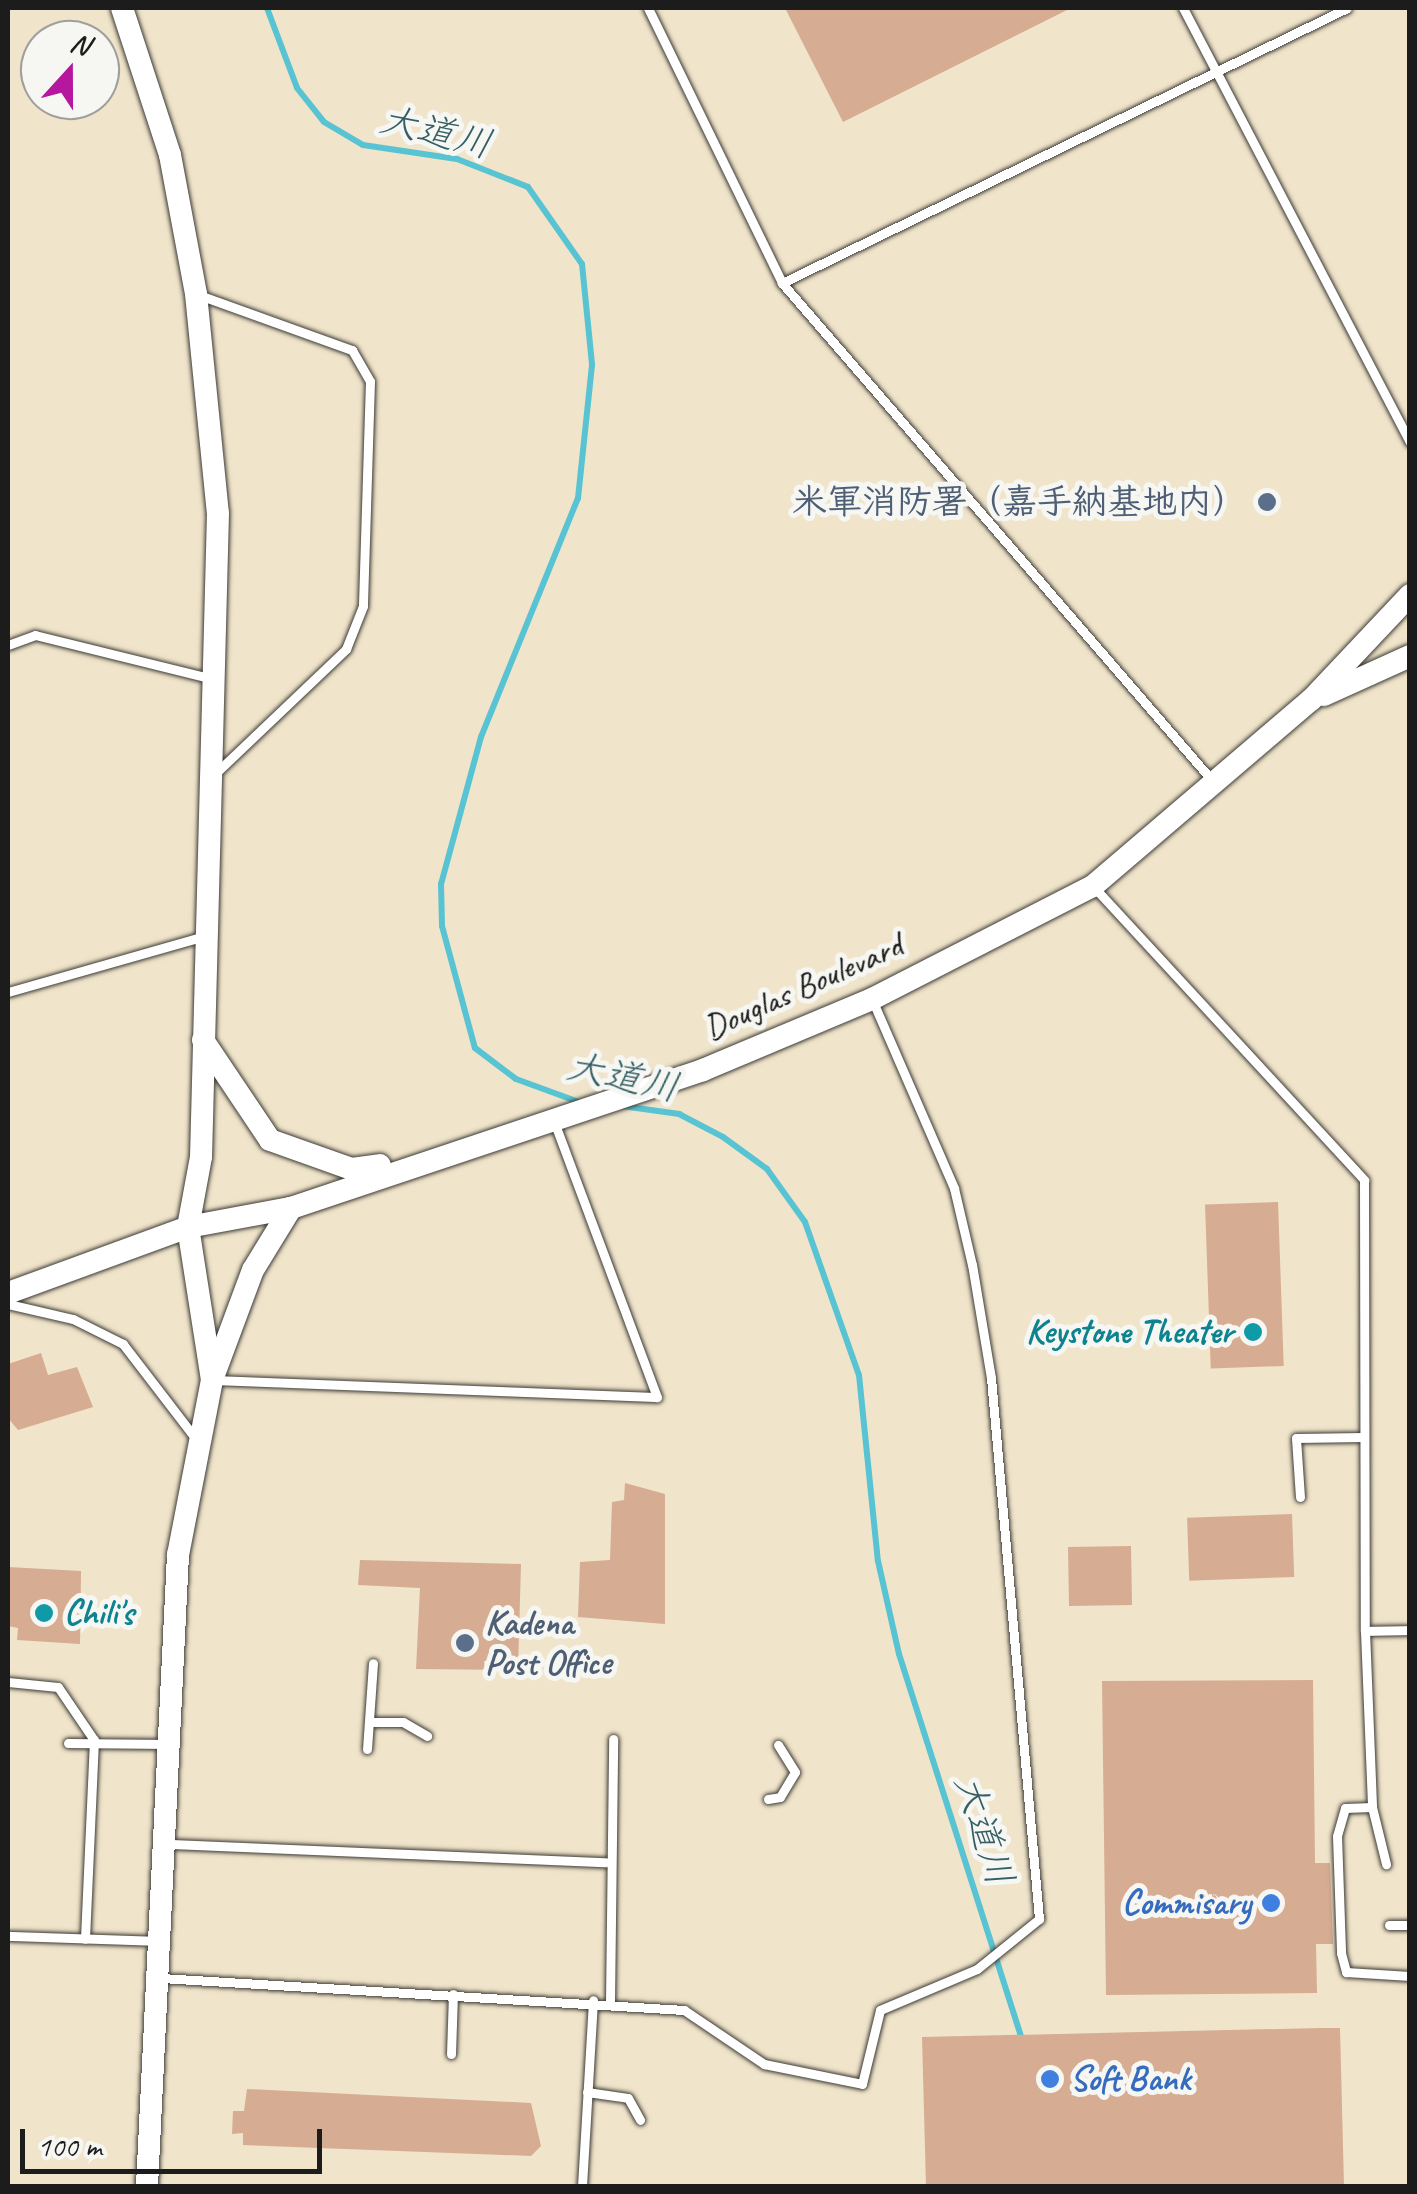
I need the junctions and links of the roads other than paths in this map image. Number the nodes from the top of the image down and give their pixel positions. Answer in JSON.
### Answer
{"nodes":[{"id":1,"x":122,"y":8,"type":"edge"},
{"id":2,"x":648,"y":8,"type":"edge"},
{"id":3,"x":1183,"y":8,"type":"edge"},
{"id":4,"x":1347,"y":8,"type":"edge"},
{"id":5,"x":1213,"y":70,"type":"junction"},
{"id":6,"x":782,"y":282,"type":"junction"},
{"id":7,"x":196,"y":294,"type":"junction"},
{"id":8,"x":1410,"y":442,"type":"edge"},
{"id":9,"x":1410,"y":595,"type":"edge"},
{"id":10,"x":8,"y":645,"type":"edge"},
{"id":11,"x":1410,"y":656,"type":"edge"},
{"id":12,"x":216,"y":680,"type":"junction"},
{"id":13,"x":1312,"y":700,"type":"junction"},
{"id":14,"x":1210,"y":778,"type":"junction"},
{"id":15,"x":207,"y":782,"type":"junction"},
{"id":16,"x":1093,"y":886,"type":"junction"},
{"id":17,"x":205,"y":936,"type":"junction"},
{"id":18,"x":8,"y":992,"type":"edge"},
{"id":19,"x":872,"y":999,"type":"junction"},
{"id":20,"x":203,"y":1040,"type":"junction"},
{"id":21,"x":553,"y":1119,"type":"junction"},
{"id":22,"x":413,"y":1160,"type":"junction"},
{"id":23,"x":290,"y":1208,"type":"junction"},
{"id":24,"x":188,"y":1227,"type":"junction"},
{"id":25,"x":8,"y":1293,"type":"edge"},
{"id":26,"x":8,"y":1304,"type":"edge"},
{"id":27,"x":212,"y":1380,"type":"junction"},
{"id":28,"x":1364,"y":1437,"type":"junction"},
{"id":29,"x":196,"y":1439,"type":"junction"},
{"id":30,"x":1300,"y":1496,"type":"dead end"},
{"id":31,"x":1410,"y":1630,"type":"edge"},
{"id":32,"x":1365,"y":1631,"type":"junction"},
{"id":33,"x":373,"y":1663,"type":"dead end"},
{"id":34,"x":8,"y":1682,"type":"edge"},
{"id":35,"x":369,"y":1722,"type":"junction"},
{"id":36,"x":427,"y":1736,"type":"dead end"},
{"id":37,"x":613,"y":1738,"type":"dead end"},
{"id":38,"x":94,"y":1740,"type":"junction"},
{"id":39,"x":68,"y":1743,"type":"dead end"},
{"id":40,"x":172,"y":1744,"type":"junction"},
{"id":41,"x":778,"y":1744,"type":"dead end"},
{"id":42,"x":368,"y":1749,"type":"dead end"},
{"id":43,"x":768,"y":1799,"type":"dead end"},
{"id":44,"x":1372,"y":1806,"type":"junction"},
{"id":45,"x":170,"y":1844,"type":"junction"},
{"id":46,"x":606,"y":1862,"type":"junction"},
{"id":47,"x":1386,"y":1864,"type":"dead end"},
{"id":48,"x":1410,"y":1924,"type":"edge"},
{"id":49,"x":1390,"y":1925,"type":"dead end"},
{"id":50,"x":9,"y":1936,"type":"edge"},
{"id":51,"x":86,"y":1938,"type":"junction"},
{"id":52,"x":163,"y":1941,"type":"junction"},
{"id":53,"x":1410,"y":1976,"type":"edge"},
{"id":54,"x":161,"y":1978,"type":"junction"},
{"id":55,"x":453,"y":1994,"type":"junction"},
{"id":56,"x":593,"y":2000,"type":"junction"},
{"id":57,"x":610,"y":2002,"type":"junction"},
{"id":58,"x":451,"y":2054,"type":"dead end"},
{"id":59,"x":588,"y":2092,"type":"junction"},
{"id":60,"x":640,"y":2120,"type":"dead end"},
{"id":61,"x":148,"y":2186,"type":"edge"},
{"id":62,"x":582,"y":2186,"type":"edge"}],
"edges":[{"from":1,"to":7,"type":"street"},
{"from":2,"to":6,"type":"lane"},
{"from":3,"to":5,"type":"lane"},
{"from":4,"to":5,"type":"lane"},
{"from":5,"to":6,"type":"lane"},
{"from":5,"to":8,"type":"lane"},
{"from":6,"to":14,"type":"lane"},
{"from":7,"to":12,"type":"street"},
{"from":7,"to":15,"type":"lane"},
{"from":9,"to":13,"type":"street","name":"Douglas Boulevard"},
{"from":10,"to":12,"type":"lane"},
{"from":11,"to":13,"type":"street"},
{"from":12,"to":15,"type":"street"},
{"from":13,"to":14,"type":"street","name":"Douglas Boulevard"},
{"from":14,"to":16,"type":"street","name":"Douglas Boulevard"},
{"from":15,"to":17,"type":"street"},
{"from":16,"to":19,"type":"street","name":"Douglas Boulevard"},
{"from":16,"to":28,"type":"lane"},
{"from":17,"to":18,"type":"lane"},
{"from":17,"to":20,"type":"street"},
{"from":19,"to":21,"type":"street","name":"Douglas Boulevard"},
{"from":19,"to":57,"type":"lane"},
{"from":20,"to":22,"type":"street"},
{"from":20,"to":24,"type":"street"},
{"from":21,"to":22,"type":"street","name":"Douglas Boulevard"},
{"from":21,"to":27,"type":"lane"},
{"from":22,"to":23,"type":"street","name":"Douglas Boulevard"},
{"from":23,"to":24,"type":"street","name":"Douglas Boulevard"},
{"from":23,"to":27,"type":"street"},
{"from":24,"to":25,"type":"street","name":"Douglas Boulevard"},
{"from":24,"to":27,"type":"street"},
{"from":26,"to":29,"type":"lane"},
{"from":27,"to":29,"type":"street"},
{"from":28,"to":30,"type":"lane"},
{"from":28,"to":32,"type":"lane"},
{"from":29,"to":40,"type":"street"},
{"from":31,"to":32,"type":"lane"},
{"from":32,"to":44,"type":"lane"},
{"from":33,"to":35,"type":"lane"},
{"from":34,"to":38,"type":"lane"},
{"from":35,"to":36,"type":"lane"},
{"from":35,"to":42,"type":"lane"},
{"from":37,"to":46,"type":"lane"},
{"from":38,"to":39,"type":"lane"},
{"from":38,"to":40,"type":"lane"},
{"from":38,"to":51,"type":"lane"},
{"from":40,"to":45,"type":"street"},
{"from":41,"to":43,"type":"lane"},
{"from":44,"to":47,"type":"lane"},
{"from":44,"to":53,"type":"lane"},
{"from":45,"to":46,"type":"lane"},
{"from":45,"to":52,"type":"street"},
{"from":46,"to":57,"type":"lane"},
{"from":48,"to":49,"type":"lane"},
{"from":50,"to":51,"type":"lane"},
{"from":51,"to":52,"type":"lane"},
{"from":52,"to":54,"type":"street"},
{"from":54,"to":55,"type":"lane"},
{"from":54,"to":61,"type":"street"},
{"from":55,"to":56,"type":"lane"},
{"from":55,"to":58,"type":"lane"},
{"from":56,"to":57,"type":"lane"},
{"from":56,"to":59,"type":"lane"},
{"from":59,"to":60,"type":"lane"},
{"from":59,"to":62,"type":"lane"}]}
